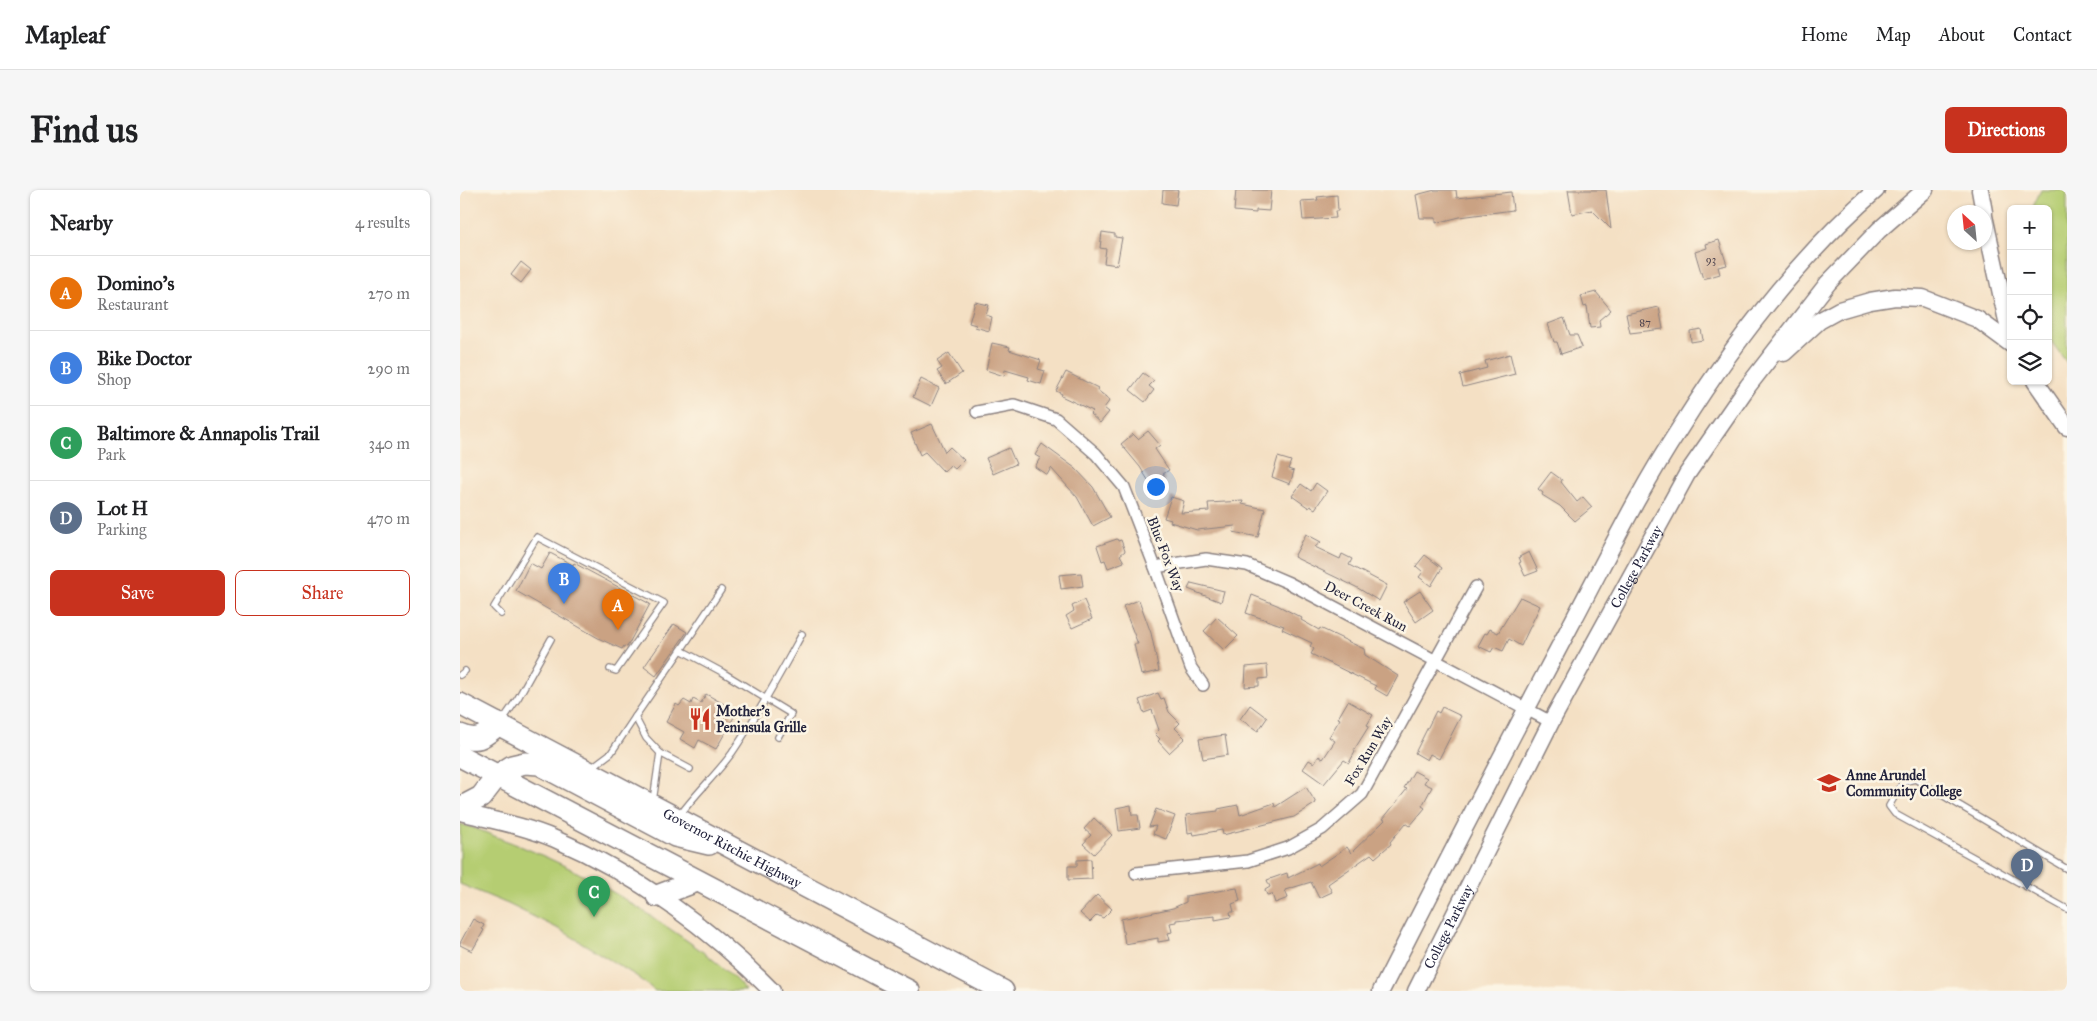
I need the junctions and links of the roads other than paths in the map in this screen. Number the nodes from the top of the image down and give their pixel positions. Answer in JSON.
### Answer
{"nodes":[{"id":1,"x":1870,"y":190,"type":"edge"},
{"id":2,"x":1876,"y":190,"type":"edge"},
{"id":3,"x":1925,"y":190,"type":"edge"},
{"id":4,"x":1980,"y":190,"type":"edge"},
{"id":5,"x":1992,"y":190,"type":"edge"},
{"id":6,"x":1983,"y":205,"type":"edge"},
{"id":7,"x":1987,"y":205,"type":"edge"},
{"id":8,"x":1858,"y":206,"type":"junction"},
{"id":9,"x":1992,"y":250,"type":"edge"},
{"id":10,"x":2007,"y":320,"type":"edge"},
{"id":11,"x":2007,"y":341,"type":"edge"},
{"id":12,"x":2038,"y":385,"type":"edge"},
{"id":13,"x":1748,"y":386,"type":"junction"},
{"id":14,"x":977,"y":412,"type":"dead end"},
{"id":15,"x":2067,"y":427,"type":"edge"},
{"id":16,"x":1155,"y":567,"type":"junction"},
{"id":17,"x":1476,"y":587,"type":"dead end"},
{"id":18,"x":721,"y":590,"type":"dead end"},
{"id":19,"x":501,"y":614,"type":"dead end"},
{"id":20,"x":802,"y":634,"type":"dead end"},
{"id":21,"x":551,"y":639,"type":"dead end"},
{"id":22,"x":680,"y":650,"type":"junction"},
{"id":23,"x":1437,"y":661,"type":"junction"},
{"id":24,"x":610,"y":669,"type":"dead end"},
{"id":25,"x":1203,"y":685,"type":"dead end"},
{"id":26,"x":766,"y":699,"type":"junction"},
{"id":27,"x":460,"y":704,"type":"edge"},
{"id":28,"x":1526,"y":709,"type":"junction"},
{"id":29,"x":636,"y":717,"type":"junction"},
{"id":30,"x":1551,"y":722,"type":"junction"},
{"id":31,"x":499,"y":724,"type":"junction"},
{"id":32,"x":460,"y":736,"type":"edge"},
{"id":33,"x":778,"y":738,"type":"dead end"},
{"id":34,"x":660,"y":753,"type":"junction"},
{"id":35,"x":460,"y":756,"type":"edge"},
{"id":36,"x":690,"y":769,"type":"dead end"},
{"id":37,"x":587,"y":771,"type":"junction"},
{"id":38,"x":498,"y":776,"type":"junction"},
{"id":39,"x":653,"y":805,"type":"junction"},
{"id":40,"x":460,"y":810,"type":"edge"},
{"id":41,"x":677,"y":818,"type":"junction"},
{"id":42,"x":741,"y":852,"type":"junction"},
{"id":43,"x":2067,"y":869,"type":"edge"},
{"id":44,"x":1136,"y":873,"type":"dead end"},
{"id":45,"x":697,"y":881,"type":"junction"},
{"id":46,"x":657,"y":896,"type":"junction"},
{"id":47,"x":2067,"y":909,"type":"edge"},
{"id":48,"x":772,"y":991,"type":"edge"},
{"id":49,"x":909,"y":991,"type":"edge"},
{"id":50,"x":1003,"y":991,"type":"edge"},
{"id":51,"x":1381,"y":991,"type":"edge"},
{"id":52,"x":1416,"y":991,"type":"edge"}],
"edges":[{"from":1,"to":8,"type":"main road"},
{"from":2,"to":8,"type":"main road"},
{"from":3,"to":13,"type":"main road","name":"College Parkway"},
{"from":4,"to":6,"type":"main road"},
{"from":5,"to":7,"type":"main road"},
{"from":8,"to":28,"type":"main road"},
{"from":9,"to":10,"type":"main road"},
{"from":11,"to":13,"type":"main road"},
{"from":12,"to":15,"type":"main road"},
{"from":13,"to":30,"type":"main road","name":"College Parkway"},
{"from":14,"to":16,"type":"street","name":"Blue Fox Way"},
{"from":16,"to":23,"type":"street","name":"Deer Creek Run"},
{"from":16,"to":25,"type":"street","name":"Blue Fox Way"},
{"from":17,"to":23,"type":"street","name":"Fox Run Way"},
{"from":18,"to":22,"type":"lane"},
{"from":19,"to":24,"type":"lane"},
{"from":20,"to":26,"type":"lane"},
{"from":21,"to":31,"type":"lane"},
{"from":22,"to":26,"type":"lane"},
{"from":22,"to":29,"type":"lane"},
{"from":23,"to":28,"type":"street","name":"Deer Creek Run"},
{"from":23,"to":44,"type":"street","name":"Fox Run Way"},
{"from":26,"to":33,"type":"lane"},
{"from":26,"to":41,"type":"lane"},
{"from":27,"to":31,"type":"highway","name":"Governor Ritchie Highway"},
{"from":28,"to":30,"type":"street","name":"Deer Creek Run"},
{"from":28,"to":51,"type":"main road"},
{"from":29,"to":34,"type":"lane"},
{"from":29,"to":37,"type":"lane"},
{"from":30,"to":52,"type":"main road","name":"College Parkway"},
{"from":31,"to":32,"type":"highway"},
{"from":31,"to":37,"type":"highway","name":"Governor Ritchie Highway"},
{"from":34,"to":36,"type":"lane"},
{"from":34,"to":39,"type":"lane"},
{"from":35,"to":38,"type":"highway"},
{"from":37,"to":39,"type":"highway","name":"Governor Ritchie Highway"},
{"from":38,"to":40,"type":"highway"},
{"from":38,"to":42,"type":"highway"},
{"from":38,"to":45,"type":"highway"},
{"from":39,"to":41,"type":"highway","name":"Governor Ritchie Highway"},
{"from":40,"to":46,"type":"main road"},
{"from":41,"to":42,"type":"highway","name":"Governor Ritchie Highway"},
{"from":42,"to":50,"type":"highway","name":"Governor Ritchie Highway"},
{"from":43,"to":47,"type":"lane"},
{"from":45,"to":46,"type":"highway"},
{"from":45,"to":49,"type":"highway"},
{"from":46,"to":48,"type":"main road"}]}
